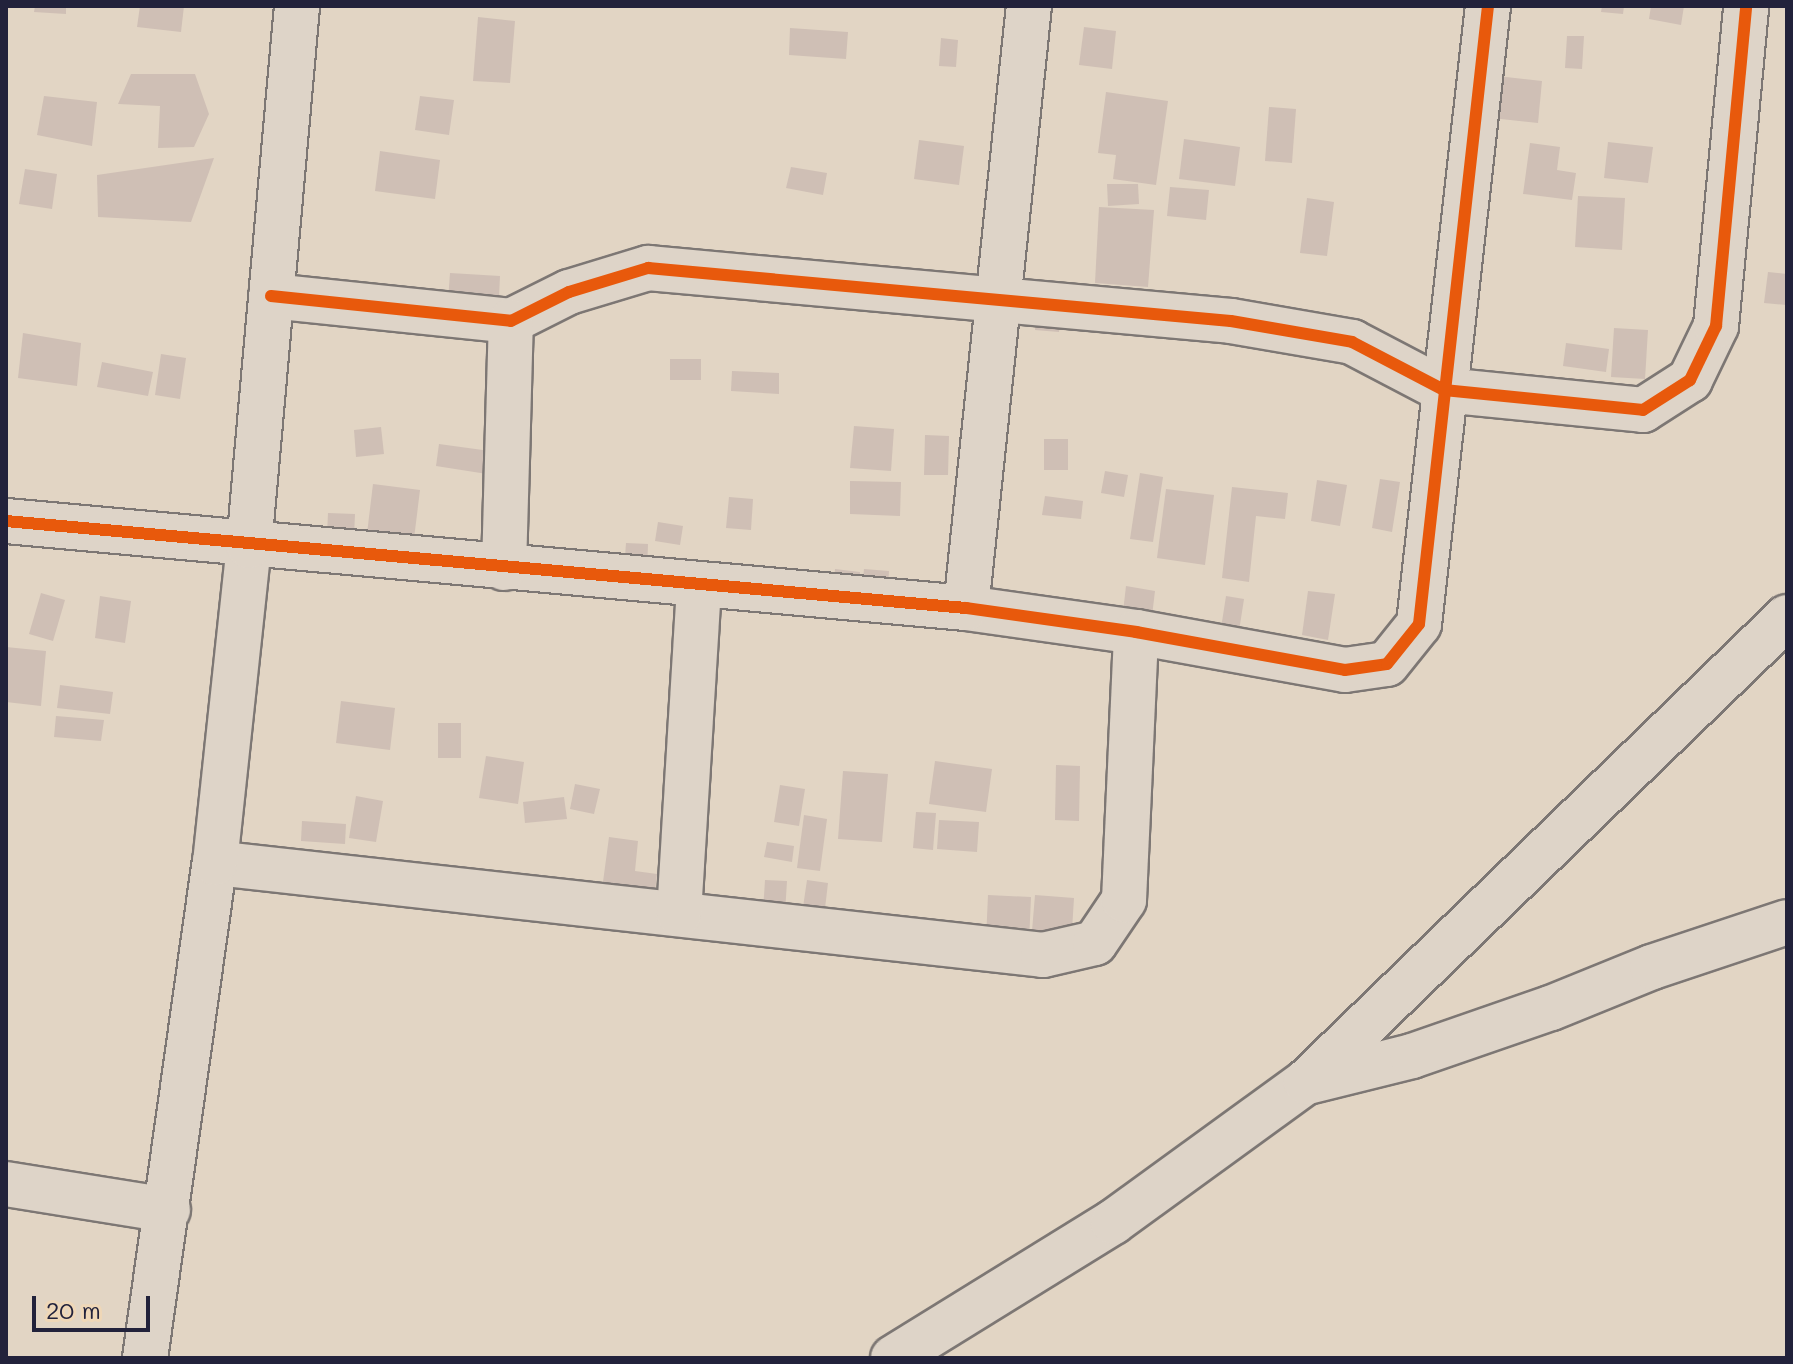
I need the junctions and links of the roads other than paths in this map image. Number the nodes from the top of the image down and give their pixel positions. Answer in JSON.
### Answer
{"nodes":[{"id":1,"x":297,"y":6,"type":"edge"},
{"id":2,"x":1029,"y":6,"type":"edge"},
{"id":3,"x":1488,"y":6,"type":"edge"},
{"id":4,"x":1746,"y":6,"type":"edge"},
{"id":5,"x":271,"y":296,"type":"junction"},
{"id":6,"x":997,"y":301,"type":"junction"},
{"id":7,"x":511,"y":321,"type":"junction"},
{"id":8,"x":1444,"y":390,"type":"junction"},
{"id":9,"x":6,"y":521,"type":"edge"},
{"id":10,"x":249,"y":546,"type":"junction"},
{"id":11,"x":504,"y":568,"type":"junction"},
{"id":12,"x":699,"y":586,"type":"junction"},
{"id":13,"x":966,"y":608,"type":"junction"},
{"id":14,"x":1787,"y":617,"type":"edge"},
{"id":15,"x":1136,"y":632,"type":"junction"},
{"id":16,"x":215,"y":863,"type":"junction"},
{"id":17,"x":679,"y":914,"type":"junction"},
{"id":18,"x":1787,"y":922,"type":"edge"},
{"id":19,"x":1306,"y":1082,"type":"junction"},
{"id":20,"x":6,"y":1184,"type":"edge"},
{"id":21,"x":168,"y":1210,"type":"junction"},
{"id":22,"x":145,"y":1358,"type":"edge"},
{"id":23,"x":893,"y":1358,"type":"edge"}],
"edges":[{"from":1,"to":5,"type":"street"},
{"from":2,"to":6,"type":"street"},
{"from":3,"to":8,"type":"street"},
{"from":4,"to":8,"type":"street"},
{"from":5,"to":7,"type":"street"},
{"from":5,"to":10,"type":"street"},
{"from":6,"to":7,"type":"street"},
{"from":6,"to":8,"type":"street"},
{"from":6,"to":13,"type":"street"},
{"from":7,"to":11,"type":"street"},
{"from":8,"to":15,"type":"street"},
{"from":9,"to":10,"type":"street"},
{"from":10,"to":11,"type":"street"},
{"from":10,"to":16,"type":"street"},
{"from":11,"to":12,"type":"street"},
{"from":12,"to":13,"type":"street"},
{"from":12,"to":17,"type":"street"},
{"from":13,"to":15,"type":"street"},
{"from":14,"to":19,"type":"street"},
{"from":15,"to":17,"type":"street"},
{"from":16,"to":17,"type":"street"},
{"from":16,"to":21,"type":"street"},
{"from":18,"to":19,"type":"street"},
{"from":19,"to":23,"type":"street"},
{"from":20,"to":21,"type":"street"},
{"from":21,"to":22,"type":"street"}]}
